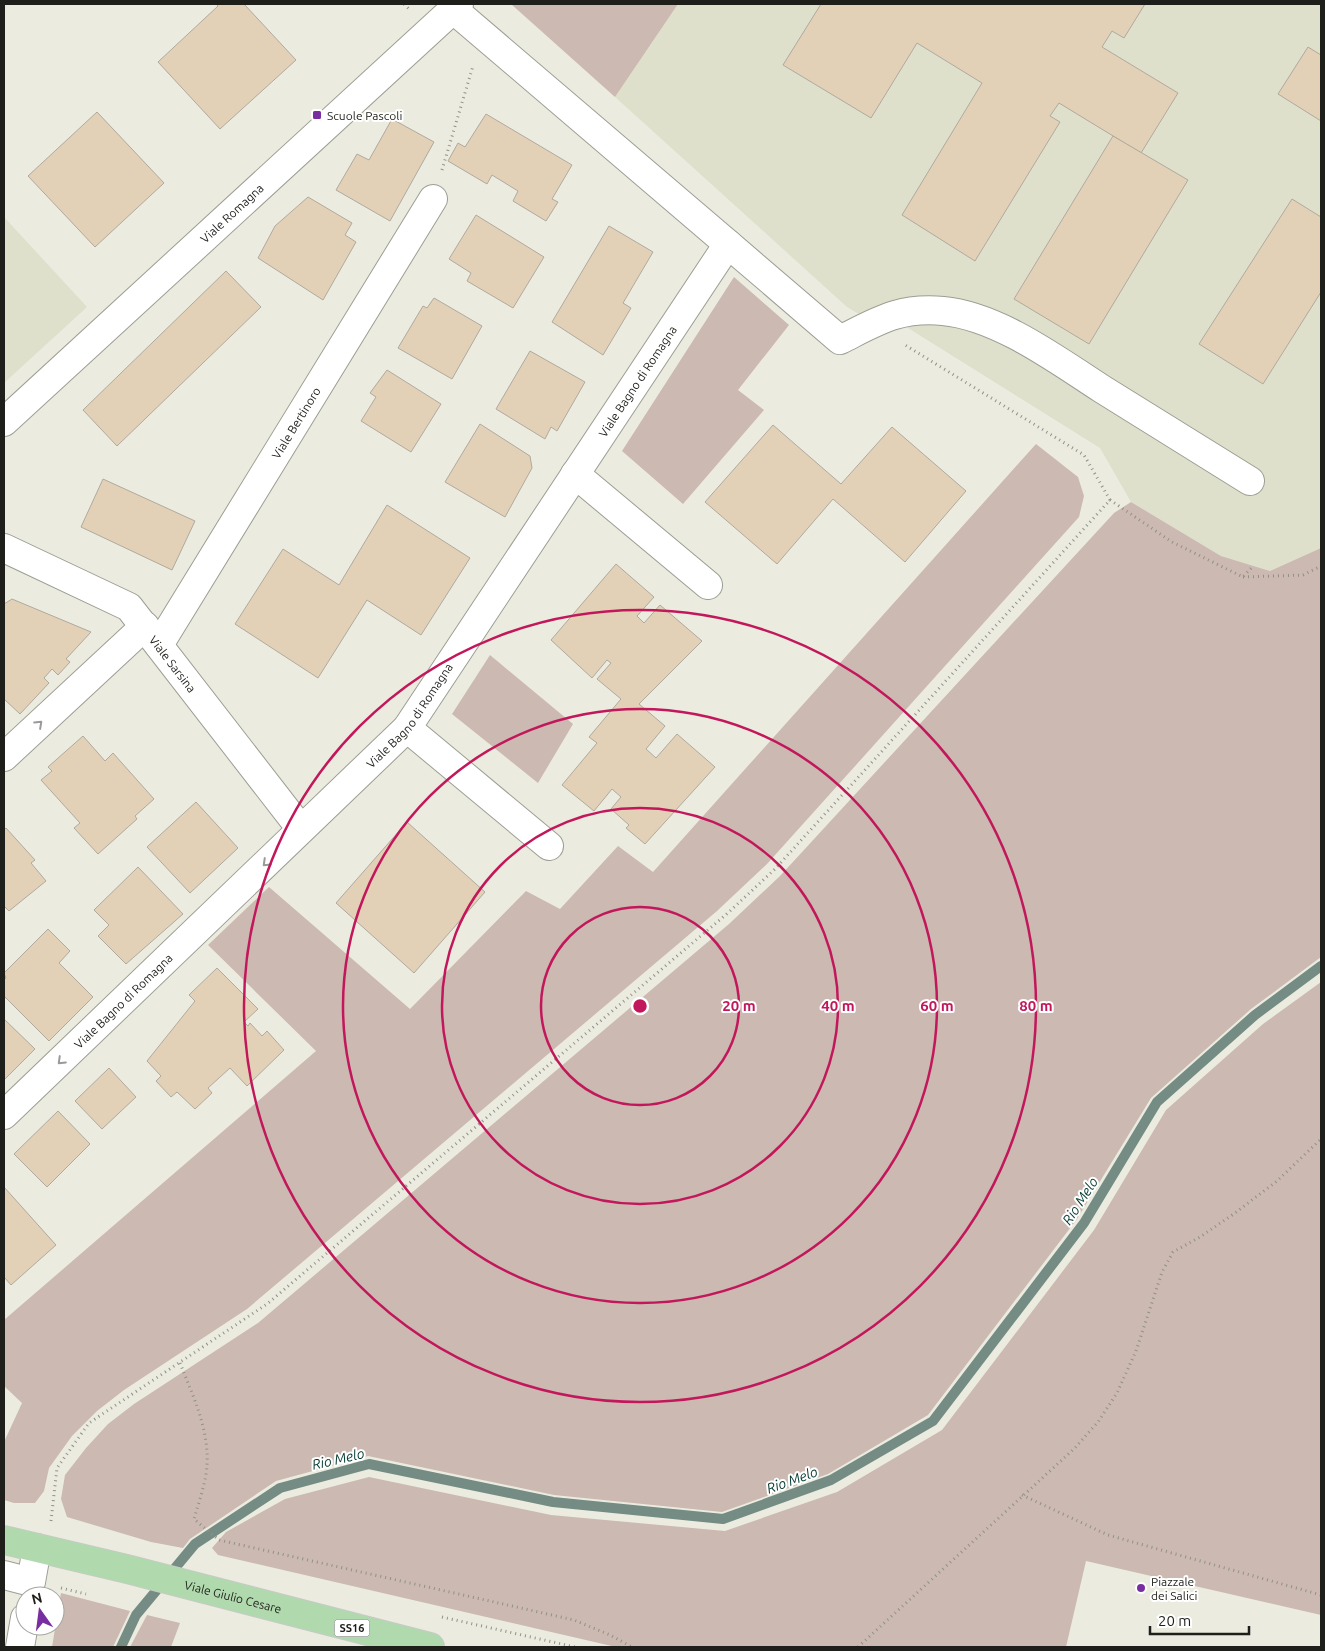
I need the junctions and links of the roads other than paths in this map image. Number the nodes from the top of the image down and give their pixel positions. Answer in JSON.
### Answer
{"nodes":[{"id":1,"x":456,"y":7,"type":"edge"},
{"id":2,"x":433,"y":199,"type":"road end"},
{"id":3,"x":728,"y":244,"type":"junction"},
{"id":4,"x":4,"y":422,"type":"edge"},
{"id":5,"x":575,"y":474,"type":"junction"},
{"id":6,"x":1250,"y":481,"type":"dead end"},
{"id":7,"x":4,"y":548,"type":"edge"},
{"id":8,"x":708,"y":585,"type":"dead end"},
{"id":9,"x":152,"y":635,"type":"junction"},
{"id":10,"x":407,"y":728,"type":"junction"},
{"id":11,"x":4,"y":757,"type":"edge"},
{"id":12,"x":301,"y":829,"type":"junction"},
{"id":13,"x":549,"y":846,"type":"dead end"},
{"id":14,"x":4,"y":1115,"type":"edge"},
{"id":15,"x":4,"y":1540,"type":"edge"},
{"id":16,"x":37,"y":1548,"type":"junction"},
{"id":17,"x":4,"y":1575,"type":"edge"},
{"id":18,"x":24,"y":1586,"type":"edge"},
{"id":19,"x":31,"y":1586,"type":"edge"},
{"id":20,"x":430,"y":1647,"type":"edge"}],
"edges":[{"from":1,"to":3,"type":"street"},
{"from":1,"to":4,"type":"street","name":"Viale Romagna"},
{"from":2,"to":9,"type":"street","name":"Viale Bertinoro"},
{"from":3,"to":5,"type":"street","name":"Viale Bagno di Romagna"},
{"from":3,"to":6,"type":"street"},
{"from":5,"to":8,"type":"street"},
{"from":5,"to":10,"type":"street","name":"Viale Bagno di Romagna"},
{"from":7,"to":9,"type":"street","name":"Viale Sarsina"},
{"from":11,"to":9,"type":"street","name":"Viale Bertinoro","one_way":true},
{"from":9,"to":12,"type":"street","name":"Viale Sarsina"},
{"from":10,"to":12,"type":"street","name":"Viale Bagno di Romagna"},
{"from":10,"to":13,"type":"street"},
{"from":12,"to":14,"type":"street","name":"Viale Bagno di Romagna","one_way":true},
{"from":15,"to":16,"type":"main road","name":"Viale Giulio Cesare","number":"SS16"},
{"from":16,"to":19,"type":"street"},
{"from":16,"to":20,"type":"main road","name":"Viale Giulio Cesare","number":"SS16"},
{"from":17,"to":18,"type":"street"}]}
